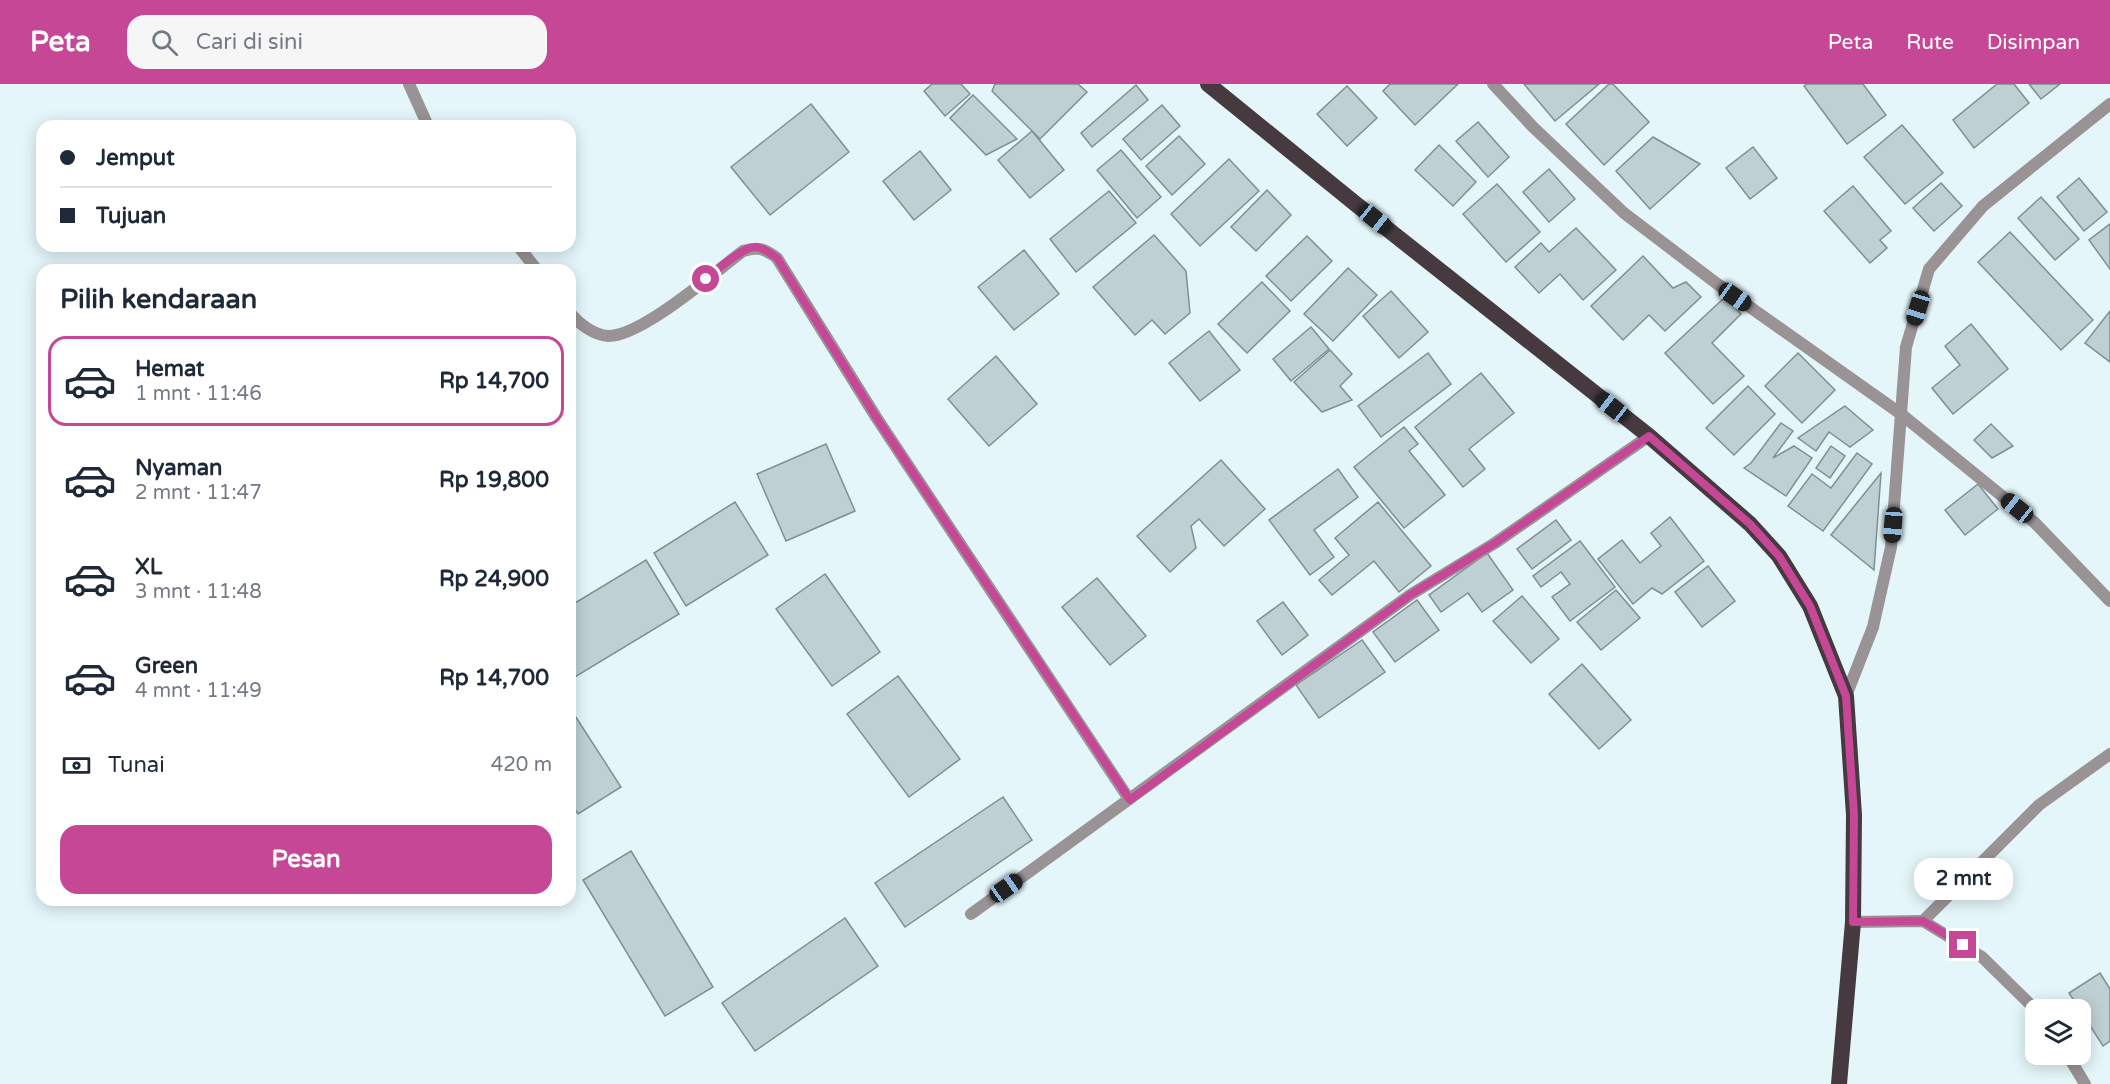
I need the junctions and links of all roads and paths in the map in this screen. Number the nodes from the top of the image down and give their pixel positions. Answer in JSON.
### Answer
{"nodes":[{"id":1,"x":409,"y":84,"type":"edge"},
{"id":2,"x":1208,"y":84,"type":"edge"},
{"id":3,"x":1492,"y":84,"type":"edge"},
{"id":4,"x":2110,"y":104,"type":"edge"},
{"id":5,"x":425,"y":120,"type":"edge"},
{"id":6,"x":523,"y":252,"type":"edge"},
{"id":7,"x":532,"y":264,"type":"edge"},
{"id":8,"x":576,"y":318,"type":"edge"},
{"id":9,"x":1901,"y":414,"type":"junction"},
{"id":10,"x":1649,"y":436,"type":"junction"},
{"id":11,"x":2110,"y":601,"type":"edge"},
{"id":12,"x":1846,"y":696,"type":"junction"},
{"id":13,"x":2110,"y":754,"type":"edge"},
{"id":14,"x":1130,"y":800,"type":"junction"},
{"id":15,"x":971,"y":914,"type":"dead end"},
{"id":16,"x":1923,"y":921,"type":"junction"},
{"id":17,"x":1853,"y":922,"type":"junction"},
{"id":18,"x":2025,"y":999,"type":"edge"},
{"id":19,"x":2074,"y":1065,"type":"edge"},
{"id":20,"x":1839,"y":1084,"type":"edge"},
{"id":21,"x":2085,"y":1084,"type":"edge"}],
"edges":[{"from":1,"to":5,"type":"street"},
{"from":2,"to":10,"type":"highway"},
{"from":3,"to":9,"type":"street"},
{"from":4,"to":9,"type":"street"},
{"from":6,"to":7,"type":"street"},
{"from":8,"to":14,"type":"street"},
{"from":9,"to":11,"type":"street"},
{"from":9,"to":12,"type":"street"},
{"from":10,"to":12,"type":"highway"},
{"from":10,"to":14,"type":"street"},
{"from":12,"to":17,"type":"highway"},
{"from":13,"to":16,"type":"street"},
{"from":14,"to":15,"type":"street"},
{"from":16,"to":17,"type":"street"},
{"from":16,"to":18,"type":"street"},
{"from":17,"to":20,"type":"highway"},
{"from":19,"to":21,"type":"street"}]}
